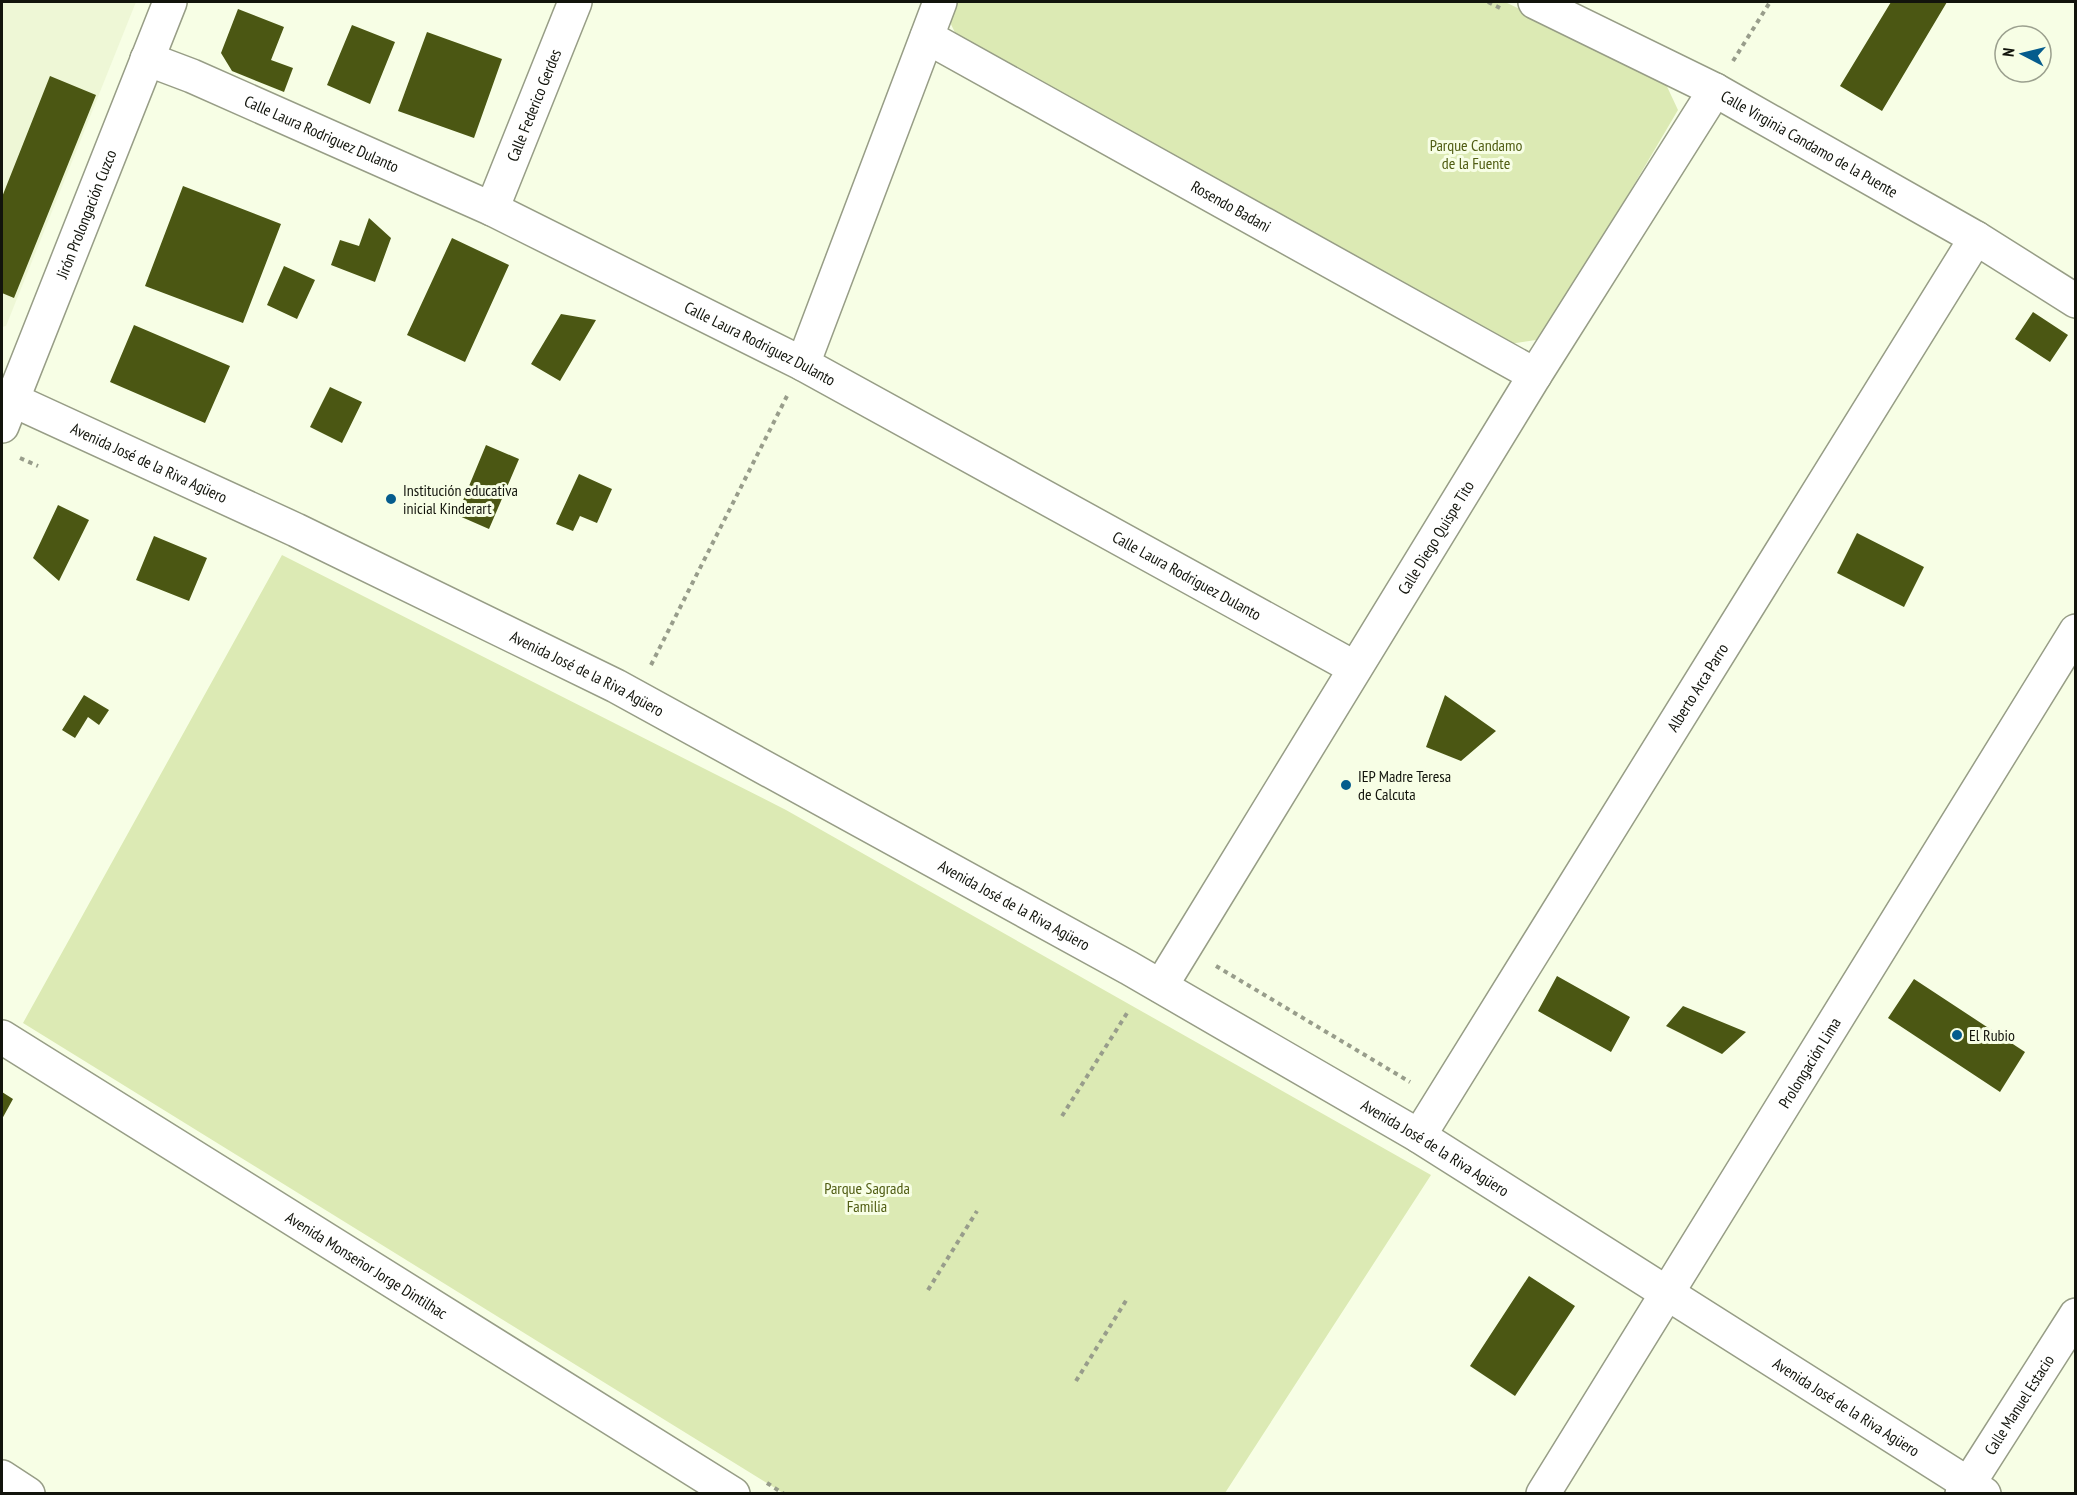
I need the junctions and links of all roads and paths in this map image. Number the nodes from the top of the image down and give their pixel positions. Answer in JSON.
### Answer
{"nodes":[{"id":1,"x":170,"y":2,"type":"edge"},
{"id":2,"x":575,"y":2,"type":"edge"},
{"id":3,"x":940,"y":2,"type":"edge"},
{"id":4,"x":1535,"y":2,"type":"edge"},
{"id":5,"x":1770,"y":2,"type":"edge"},
{"id":6,"x":927,"y":37,"type":"junction"},
{"id":7,"x":147,"y":59,"type":"junction"},
{"id":8,"x":1715,"y":90,"type":"junction"},
{"id":9,"x":492,"y":209,"type":"junction"},
{"id":10,"x":1976,"y":238,"type":"junction"},
{"id":11,"x":2076,"y":301,"type":"edge"},
{"id":12,"x":803,"y":364,"type":"junction"},
{"id":13,"x":1535,"y":375,"type":"junction"},
{"id":14,"x":5,"y":407,"type":"edge"},
{"id":15,"x":20,"y":458,"type":"dead end"},
{"id":16,"x":38,"y":466,"type":"dead end"},
{"id":17,"x":2076,"y":631,"type":"edge"},
{"id":18,"x":1355,"y":668,"type":"junction"},
{"id":19,"x":646,"y":674,"type":"dead end"},
{"id":20,"x":1208,"y":961,"type":"dead end"},
{"id":21,"x":1161,"y":986,"type":"junction"},
{"id":22,"x":1130,"y":1009,"type":"dead end"},
{"id":23,"x":2,"y":1037,"type":"edge"},
{"id":24,"x":1417,"y":1086,"type":"dead end"},
{"id":25,"x":1062,"y":1116,"type":"dead end"},
{"id":26,"x":1419,"y":1136,"type":"junction"},
{"id":27,"x":978,"y":1211,"type":"dead end"},
{"id":28,"x":928,"y":1290,"type":"dead end"},
{"id":29,"x":1668,"y":1293,"type":"junction"},
{"id":30,"x":1127,"y":1299,"type":"dead end"},
{"id":31,"x":2076,"y":1315,"type":"edge"},
{"id":32,"x":1076,"y":1381,"type":"dead end"},
{"id":33,"x":2,"y":1477,"type":"edge"},
{"id":34,"x":1972,"y":1490,"type":"edge"},
{"id":35,"x":28,"y":1494,"type":"edge"},
{"id":36,"x":733,"y":1494,"type":"edge"},
{"id":37,"x":1543,"y":1494,"type":"edge"}],
"edges":[{"from":1,"to":7,"type":"street","name":"Jirón Prolongación Cuzco"},
{"from":2,"to":9,"type":"street","name":"Calle Federico Gerdes"},
{"from":3,"to":6,"type":"street"},
{"from":4,"to":8,"type":"street","name":"Calle Virginia Candamo de la Puente"},
{"from":5,"to":8,"type":"path"},
{"from":6,"to":12,"type":"street"},
{"from":6,"to":13,"type":"street","name":"Rosendo Badani"},
{"from":7,"to":9,"type":"street","name":"Calle Laura Rodriguez Dulanto"},
{"from":7,"to":14,"type":"street","name":"Jirón Prolongación Cuzco"},
{"from":8,"to":10,"type":"street","name":"Calle Virginia Candamo de la Puente"},
{"from":8,"to":13,"type":"street","name":"Calle Diego Quispe Tito"},
{"from":9,"to":12,"type":"street","name":"Calle Laura Rodriguez Dulanto"},
{"from":10,"to":11,"type":"street","name":"Calle Virginia Candamo de la Puente"},
{"from":10,"to":26,"type":"street","name":"Alberto Arca Parro"},
{"from":12,"to":18,"type":"street","name":"Calle Laura Rodriguez Dulanto"},
{"from":12,"to":19,"type":"path"},
{"from":13,"to":18,"type":"street","name":"Calle Diego Quispe Tito"},
{"from":14,"to":21,"type":"street","name":"Avenida José de la Riva Agüero"},
{"from":15,"to":16,"type":"path"},
{"from":17,"to":29,"type":"street","name":"Prolongación Lima"},
{"from":18,"to":21,"type":"street","name":"Calle Diego Quispe Tito"},
{"from":20,"to":24,"type":"path"},
{"from":21,"to":26,"type":"street","name":"Avenida José de la Riva Agüero"},
{"from":22,"to":25,"type":"path"},
{"from":23,"to":36,"type":"street","name":"Avenida Monseñor Jorge Dintilhac"},
{"from":26,"to":29,"type":"street","name":"Avenida José de la Riva Agüero"},
{"from":27,"to":28,"type":"path"},
{"from":29,"to":34,"type":"street","name":"Avenida José de la Riva Agüero"},
{"from":29,"to":37,"type":"street","name":"Prolongación Lima"},
{"from":30,"to":32,"type":"path"},
{"from":31,"to":34,"type":"street","name":"Calle Manuel Estacio"},
{"from":33,"to":35,"type":"street"}]}
